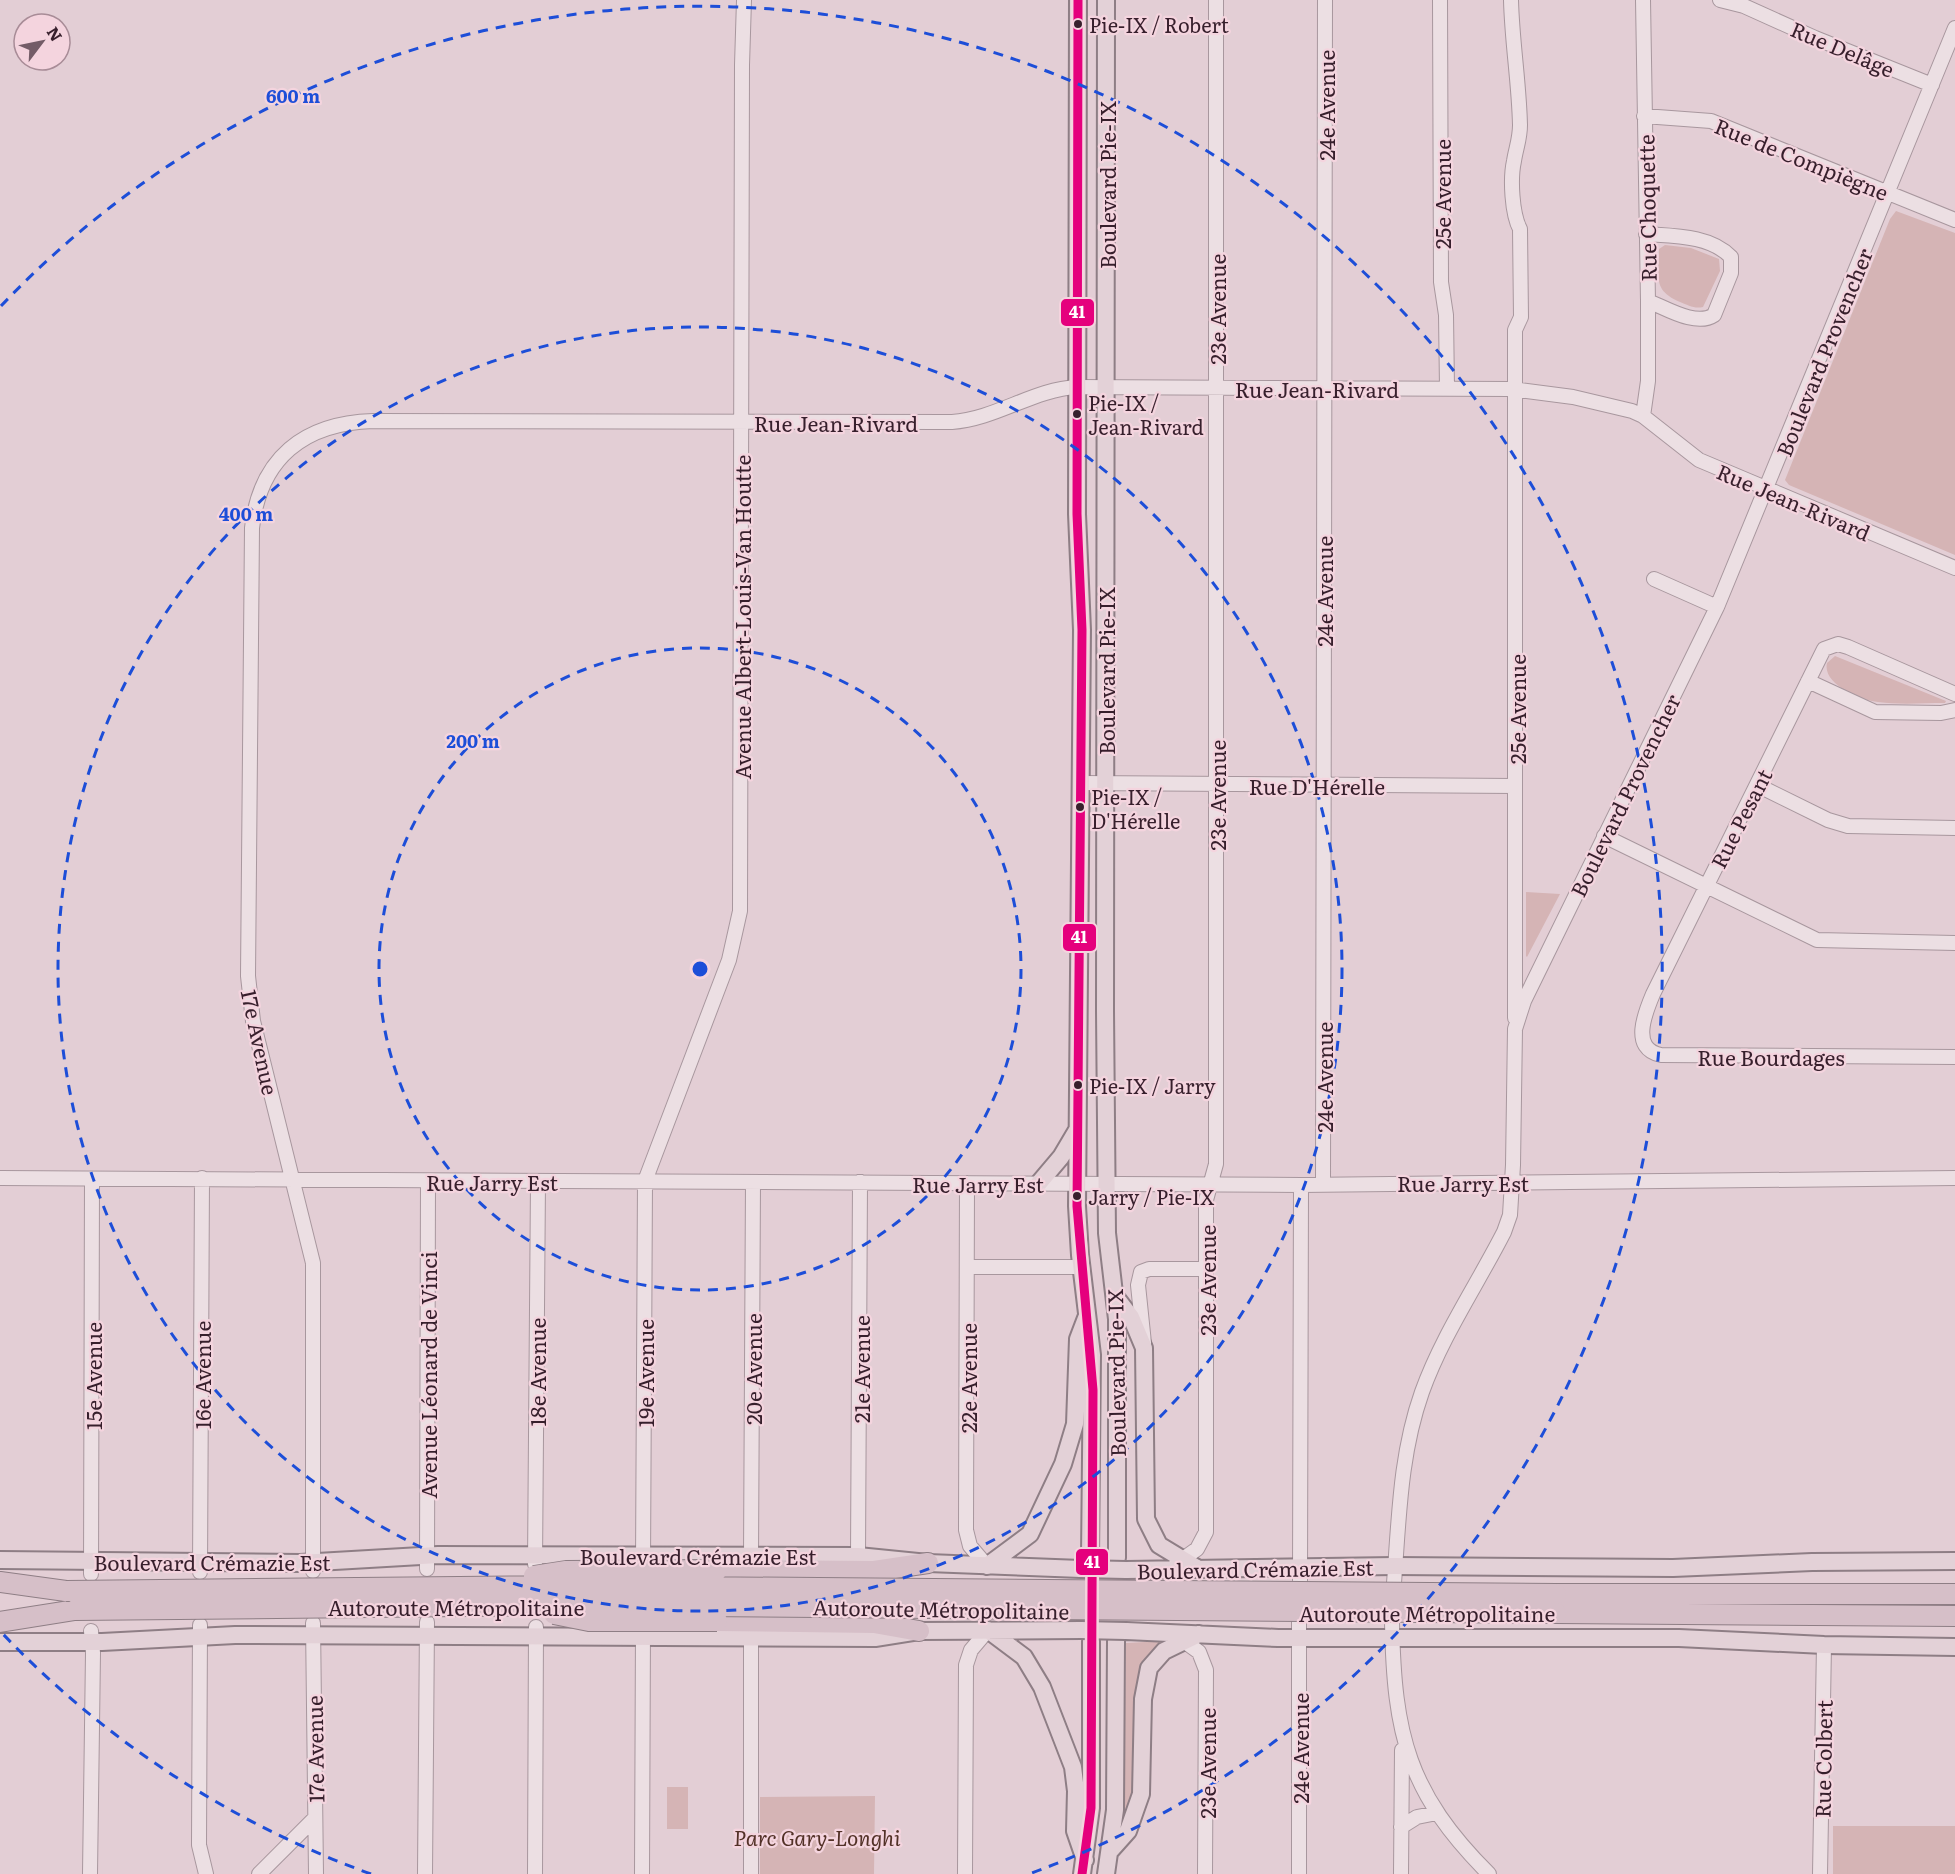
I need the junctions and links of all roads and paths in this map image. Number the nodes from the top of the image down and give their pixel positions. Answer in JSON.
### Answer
{"nodes":[{"id":1,"x":744,"y":0,"type":"edge"},
{"id":2,"x":1078,"y":0,"type":"edge"},
{"id":3,"x":1106,"y":0,"type":"edge"},
{"id":4,"x":1216,"y":0,"type":"edge"},
{"id":5,"x":1325,"y":0,"type":"edge"},
{"id":6,"x":1440,"y":0,"type":"edge"},
{"id":7,"x":1511,"y":0,"type":"edge"},
{"id":8,"x":1643,"y":0,"type":"edge"},
{"id":9,"x":1720,"y":0,"type":"edge"},
{"id":10,"x":1955,"y":28,"type":"edge"},
{"id":11,"x":1932,"y":85,"type":"junction"},
{"id":12,"x":1644,"y":116,"type":"junction"},
{"id":13,"x":1888,"y":193,"type":"junction"},
{"id":14,"x":1955,"y":220,"type":"edge"},
{"id":15,"x":1646,"y":234,"type":"junction"},
{"id":16,"x":1648,"y":301,"type":"junction"},
{"id":17,"x":1077,"y":387,"type":"junction"},
{"id":18,"x":1106,"y":388,"type":"junction"},
{"id":19,"x":1216,"y":388,"type":"junction"},
{"id":20,"x":1324,"y":388,"type":"junction"},
{"id":21,"x":1447,"y":388,"type":"junction"},
{"id":22,"x":1517,"y":390,"type":"junction"},
{"id":23,"x":1643,"y":416,"type":"junction"},
{"id":24,"x":742,"y":422,"type":"junction"},
{"id":25,"x":267,"y":475,"type":"joint"},
{"id":26,"x":1766,"y":489,"type":"junction"},
{"id":27,"x":1955,"y":568,"type":"edge"},
{"id":28,"x":1654,"y":579,"type":"dead end"},
{"id":29,"x":1717,"y":607,"type":"junction"},
{"id":30,"x":1808,"y":681,"type":"junction"},
{"id":31,"x":1955,"y":694,"type":"edge"},
{"id":32,"x":1955,"y":710,"type":"edge"},
{"id":33,"x":1082,"y":783,"type":"junction"},
{"id":34,"x":1105,"y":783,"type":"junction"},
{"id":35,"x":1215,"y":785,"type":"junction"},
{"id":36,"x":1757,"y":785,"type":"junction"},
{"id":37,"x":1323,"y":786,"type":"junction"},
{"id":38,"x":1515,"y":786,"type":"junction"},
{"id":39,"x":1955,"y":828,"type":"edge"},
{"id":40,"x":1604,"y":836,"type":"junction"},
{"id":41,"x":1706,"y":887,"type":"junction"},
{"id":42,"x":1955,"y":942,"type":"edge"},
{"id":43,"x":1653,"y":994,"type":"joint"},
{"id":44,"x":1515,"y":1029,"type":"junction"},
{"id":45,"x":1955,"y":1057,"type":"edge"},
{"id":46,"x":1077,"y":1130,"type":"junction"},
{"id":47,"x":0,"y":1178,"type":"edge"},
{"id":48,"x":202,"y":1178,"type":"junction"},
{"id":49,"x":1955,"y":1178,"type":"edge"},
{"id":50,"x":92,"y":1179,"type":"junction"},
{"id":51,"x":294,"y":1180,"type":"junction"},
{"id":52,"x":428,"y":1181,"type":"junction"},
{"id":53,"x":538,"y":1181,"type":"junction"},
{"id":54,"x":645,"y":1181,"type":"junction"},
{"id":55,"x":1512,"y":1181,"type":"junction"},
{"id":56,"x":753,"y":1182,"type":"junction"},
{"id":57,"x":860,"y":1182,"type":"junction"},
{"id":58,"x":967,"y":1183,"type":"junction"},
{"id":59,"x":1039,"y":1183,"type":"junction"},
{"id":60,"x":1077,"y":1183,"type":"junction"},
{"id":61,"x":1323,"y":1183,"type":"junction"},
{"id":62,"x":1106,"y":1184,"type":"junction"},
{"id":63,"x":1210,"y":1184,"type":"junction"},
{"id":64,"x":1301,"y":1185,"type":"junction"},
{"id":65,"x":968,"y":1267,"type":"junction"},
{"id":66,"x":1081,"y":1267,"type":"junction"},
{"id":67,"x":1206,"y":1269,"type":"junction"},
{"id":68,"x":1115,"y":1296,"type":"junction"},
{"id":69,"x":1087,"y":1314,"type":"junction"},
{"id":70,"x":1144,"y":1348,"type":"junction"},
{"id":71,"x":751,"y":1556,"type":"junction"},
{"id":72,"x":858,"y":1556,"type":"junction"},
{"id":73,"x":536,"y":1559,"type":"junction"},
{"id":74,"x":643,"y":1559,"type":"junction"},
{"id":75,"x":0,"y":1560,"type":"edge"},
{"id":76,"x":1183,"y":1560,"type":"junction"},
{"id":77,"x":427,"y":1562,"type":"junction"},
{"id":78,"x":1955,"y":1562,"type":"edge"},
{"id":79,"x":928,"y":1563,"type":"junction"},
{"id":80,"x":1086,"y":1564,"type":"junction"},
{"id":81,"x":1121,"y":1564,"type":"junction"},
{"id":82,"x":987,"y":1566,"type":"junction"},
{"id":83,"x":313,"y":1567,"type":"junction"},
{"id":84,"x":91,"y":1568,"type":"junction"},
{"id":85,"x":200,"y":1568,"type":"junction"},
{"id":86,"x":1200,"y":1569,"type":"junction"},
{"id":87,"x":1166,"y":1570,"type":"junction"},
{"id":88,"x":1394,"y":1574,"type":"junction"},
{"id":89,"x":1300,"y":1575,"type":"junction"},
{"id":90,"x":0,"y":1582,"type":"edge"},
{"id":91,"x":469,"y":1586,"type":"junction"},
{"id":92,"x":0,"y":1591,"type":"edge"},
{"id":93,"x":66,"y":1591,"type":"junction"},
{"id":94,"x":1955,"y":1594,"type":"edge"},
{"id":95,"x":1556,"y":1603,"type":"junction"},
{"id":96,"x":504,"y":1605,"type":"junction"},
{"id":97,"x":75,"y":1610,"type":"junction"},
{"id":98,"x":0,"y":1611,"type":"edge"},
{"id":99,"x":1955,"y":1616,"type":"edge"},
{"id":100,"x":0,"y":1622,"type":"edge"},
{"id":101,"x":427,"y":1628,"type":"junction"},
{"id":102,"x":313,"y":1629,"type":"junction"},
{"id":103,"x":200,"y":1630,"type":"junction"},
{"id":104,"x":988,"y":1630,"type":"junction"},
{"id":105,"x":1299,"y":1630,"type":"junction"},
{"id":106,"x":1392,"y":1630,"type":"junction"},
{"id":107,"x":918,"y":1631,"type":"junction"},
{"id":108,"x":536,"y":1632,"type":"junction"},
{"id":109,"x":643,"y":1632,"type":"junction"},
{"id":110,"x":1086,"y":1635,"type":"junction"},
{"id":111,"x":1121,"y":1636,"type":"junction"},
{"id":112,"x":1177,"y":1636,"type":"junction"},
{"id":113,"x":91,"y":1637,"type":"junction"},
{"id":114,"x":751,"y":1637,"type":"junction"},
{"id":115,"x":0,"y":1642,"type":"edge"},
{"id":116,"x":1824,"y":1645,"type":"junction"},
{"id":117,"x":1955,"y":1647,"type":"edge"},
{"id":118,"x":1403,"y":1738,"type":"junction"},
{"id":119,"x":1437,"y":1813,"type":"junction"},
{"id":120,"x":315,"y":1818,"type":"junction"},
{"id":121,"x":1401,"y":1827,"type":"junction"},
{"id":122,"x":1111,"y":1850,"type":"junction"},
{"id":123,"x":1083,"y":1867,"type":"edge"},
{"id":124,"x":90,"y":1874,"type":"edge"},
{"id":125,"x":206,"y":1874,"type":"edge"},
{"id":126,"x":259,"y":1874,"type":"edge"},
{"id":127,"x":316,"y":1874,"type":"edge"},
{"id":128,"x":425,"y":1874,"type":"edge"},
{"id":129,"x":535,"y":1874,"type":"edge"},
{"id":130,"x":642,"y":1874,"type":"edge"},
{"id":131,"x":751,"y":1874,"type":"edge"},
{"id":132,"x":965,"y":1874,"type":"edge"},
{"id":133,"x":1106,"y":1874,"type":"edge"},
{"id":134,"x":1206,"y":1874,"type":"edge"},
{"id":135,"x":1299,"y":1874,"type":"edge"},
{"id":136,"x":1401,"y":1874,"type":"edge"},
{"id":137,"x":1489,"y":1874,"type":"edge"},
{"id":138,"x":1820,"y":1874,"type":"edge"}],
"edges":[{"from":1,"to":24,"type":"street","name":"Avenue Albert-Louis-Van Houtte"},
{"from":2,"to":17,"type":"main road","name":"Boulevard Pie-IX"},
{"from":3,"to":18,"type":"main road","name":"Boulevard Pie-IX"},
{"from":4,"to":19,"type":"street","name":"23e Avenue"},
{"from":5,"to":20,"type":"street","name":"24e Avenue"},
{"from":6,"to":21,"type":"street","name":"25e Avenue"},
{"from":7,"to":22,"type":"street","name":"25e Avenue"},
{"from":8,"to":12,"type":"street","name":"Rue Choquette"},
{"from":9,"to":11,"type":"street","name":"Rue Delâge"},
{"from":10,"to":11,"type":"street","name":"Boulevard Provencher"},
{"from":11,"to":13,"type":"street","name":"Boulevard Provencher"},
{"from":12,"to":13,"type":"street","name":"Rue de Compiègne"},
{"from":12,"to":15,"type":"street","name":"Rue Choquette"},
{"from":13,"to":14,"type":"street","name":"Rue de Compiègne"},
{"from":13,"to":26,"type":"street","name":"Boulevard Provencher"},
{"from":15,"to":16,"type":"street","name":"Rue Choquette"},
{"from":15,"to":16,"type":"street"},
{"from":16,"to":23,"type":"street","name":"Rue Choquette"},
{"from":17,"to":18,"type":"street","name":"Rue Jean-Rivard"},
{"from":17,"to":24,"type":"street","name":"Rue Jean-Rivard"},
{"from":17,"to":33,"type":"main road","name":"Boulevard Pie-IX"},
{"from":18,"to":19,"type":"street","name":"Rue Jean-Rivard"},
{"from":18,"to":34,"type":"main road","name":"Boulevard Pie-IX"},
{"from":19,"to":20,"type":"street","name":"Rue Jean-Rivard"},
{"from":19,"to":35,"type":"street","name":"23e Avenue"},
{"from":20,"to":21,"type":"street","name":"Rue Jean-Rivard"},
{"from":20,"to":37,"type":"street","name":"24e Avenue"},
{"from":21,"to":22,"type":"street","name":"Rue Jean-Rivard"},
{"from":22,"to":23,"type":"street","name":"Rue Jean-Rivard"},
{"from":22,"to":38,"type":"street","name":"25e Avenue"},
{"from":23,"to":26,"type":"street","name":"Rue Jean-Rivard"},
{"from":24,"to":25,"type":"street","name":"Rue Jean-Rivard"},
{"from":24,"to":54,"type":"street","name":"Avenue Albert-Louis-Van Houtte"},
{"from":25,"to":51,"type":"street","name":"17e Avenue"},
{"from":26,"to":27,"type":"street","name":"Rue Jean-Rivard"},
{"from":26,"to":29,"type":"street","name":"Boulevard Provencher"},
{"from":28,"to":29,"type":"street"},
{"from":29,"to":40,"type":"street","name":"Boulevard Provencher"},
{"from":30,"to":31,"type":"street","name":"Rue Pesant"},
{"from":30,"to":32,"type":"street"},
{"from":30,"to":36,"type":"street","name":"Rue Pesant"},
{"from":33,"to":34,"type":"street","name":"Rue D'Hérelle"},
{"from":33,"to":46,"type":"main road","name":"Boulevard Pie-IX"},
{"from":34,"to":35,"type":"street","name":"Rue D'Hérelle"},
{"from":34,"to":62,"type":"main road","name":"Boulevard Pie-IX"},
{"from":35,"to":37,"type":"street","name":"Rue D'Hérelle"},
{"from":35,"to":63,"type":"street","name":"23e Avenue"},
{"from":36,"to":39,"type":"street"},
{"from":36,"to":41,"type":"street","name":"Rue Pesant"},
{"from":37,"to":38,"type":"street","name":"Rue D'Hérelle"},
{"from":37,"to":61,"type":"street","name":"24e Avenue"},
{"from":38,"to":44,"type":"street","name":"25e Avenue"},
{"from":40,"to":41,"type":"street"},
{"from":40,"to":44,"type":"street","name":"Boulevard Provencher"},
{"from":41,"to":42,"type":"street"},
{"from":41,"to":43,"type":"street","name":"Rue Pesant"},
{"from":43,"to":45,"type":"street","name":"Rue Bourdages"},
{"from":44,"to":55,"type":"street","name":"Boulevard Provencher"},
{"from":46,"to":59,"type":"main road"},
{"from":46,"to":60,"type":"main road","name":"Boulevard Pie-IX"},
{"from":47,"to":50,"type":"street","name":"Rue Jarry Est"},
{"from":48,"to":50,"type":"street","name":"Rue Jarry Est"},
{"from":48,"to":51,"type":"street","name":"Rue Jarry Est"},
{"from":48,"to":85,"type":"street","name":"16e Avenue"},
{"from":49,"to":55,"type":"street","name":"Rue Jarry Est"},
{"from":50,"to":84,"type":"street","name":"15e Avenue"},
{"from":51,"to":52,"type":"street","name":"Rue Jarry Est"},
{"from":51,"to":83,"type":"street","name":"17e Avenue"},
{"from":52,"to":53,"type":"street","name":"Rue Jarry Est"},
{"from":52,"to":77,"type":"street","name":"Avenue Léonard de Vinci"},
{"from":53,"to":54,"type":"street","name":"Rue Jarry Est"},
{"from":53,"to":73,"type":"street","name":"18e Avenue"},
{"from":54,"to":56,"type":"street","name":"Rue Jarry Est"},
{"from":54,"to":74,"type":"street","name":"19e Avenue"},
{"from":55,"to":61,"type":"street","name":"Rue Jarry Est"},
{"from":55,"to":88,"type":"street","name":"Boulevard Provencher"},
{"from":56,"to":57,"type":"street","name":"Rue Jarry Est"},
{"from":56,"to":71,"type":"street","name":"20e Avenue"},
{"from":57,"to":58,"type":"street","name":"Rue Jarry Est"},
{"from":57,"to":72,"type":"street","name":"21e Avenue"},
{"from":58,"to":59,"type":"street","name":"Rue Jarry Est"},
{"from":58,"to":65,"type":"street","name":"22e Avenue"},
{"from":59,"to":60,"type":"street","name":"Rue Jarry Est"},
{"from":60,"to":62,"type":"street","name":"Rue Jarry Est"},
{"from":60,"to":66,"type":"main road","name":"Boulevard Pie-IX"},
{"from":61,"to":64,"type":"street","name":"Rue Jarry Est"},
{"from":62,"to":63,"type":"street","name":"Rue Jarry Est"},
{"from":62,"to":68,"type":"main road","name":"Boulevard Pie-IX"},
{"from":63,"to":64,"type":"street","name":"Rue Jarry Est"},
{"from":63,"to":67,"type":"street","name":"23e Avenue"},
{"from":64,"to":89,"type":"street"},
{"from":65,"to":66,"type":"street"},
{"from":65,"to":82,"type":"street","name":"22e Avenue"},
{"from":66,"to":69,"type":"main road","name":"Boulevard Pie-IX"},
{"from":67,"to":70,"type":"street"},
{"from":67,"to":76,"type":"street","name":"23e Avenue"},
{"from":68,"to":70,"type":"main road"},
{"from":68,"to":81,"type":"main road","name":"Boulevard Pie-IX"},
{"from":69,"to":80,"type":"main road","name":"Boulevard Pie-IX"},
{"from":69,"to":82,"type":"main road"},
{"from":70,"to":76,"type":"main road"},
{"from":71,"to":72,"type":"main road","name":"Boulevard Crémazie Est"},
{"from":71,"to":74,"type":"main road","name":"Boulevard Crémazie Est"},
{"from":72,"to":79,"type":"main road","name":"Boulevard Crémazie Est"},
{"from":73,"to":74,"type":"main road","name":"Boulevard Crémazie Est"},
{"from":73,"to":77,"type":"main road","name":"Boulevard Crémazie Est"},
{"from":75,"to":84,"type":"main road","name":"Boulevard Crémazie Est"},
{"from":76,"to":86,"type":"main road"},
{"from":76,"to":87,"type":"street","name":"23e Avenue"},
{"from":77,"to":83,"type":"main road","name":"Boulevard Crémazie Est"},
{"from":78,"to":88,"type":"main road","name":"Boulevard Crémazie Est"},
{"from":79,"to":82,"type":"main road","name":"Boulevard Crémazie Est"},
{"from":79,"to":91,"type":"highway","bridge":true},
{"from":80,"to":81,"type":"main road","name":"Boulevard Crémazie Est","bridge":true},
{"from":80,"to":82,"type":"main road","name":"Boulevard Crémazie Est"},
{"from":81,"to":87,"type":"main road","name":"Boulevard Crémazie Est"},
{"from":83,"to":85,"type":"main road","name":"Boulevard Crémazie Est"},
{"from":84,"to":85,"type":"main road","name":"Boulevard Crémazie Est"},
{"from":86,"to":87,"type":"main road","name":"Boulevard Crémazie Est"},
{"from":86,"to":89,"type":"main road","name":"Boulevard Crémazie Est"},
{"from":88,"to":89,"type":"main road","name":"Boulevard Crémazie Est"},
{"from":90,"to":93,"type":"highway"},
{"from":91,"to":93,"type":"highway","name":"Autoroute Métropolitaine","bridge":true},
{"from":91,"to":95,"type":"highway","name":"Autoroute Métropolitaine","bridge":true},
{"from":92,"to":93,"type":"highway","name":"Autoroute Métropolitaine"},
{"from":94,"to":95,"type":"highway","name":"Autoroute Métropolitaine"},
{"from":95,"to":96,"type":"highway","name":"Autoroute Métropolitaine","bridge":true},
{"from":95,"to":99,"type":"highway","name":"Autoroute Métropolitaine"},
{"from":96,"to":97,"type":"highway","name":"Autoroute Métropolitaine","bridge":true},
{"from":96,"to":107,"type":"highway","bridge":true},
{"from":97,"to":98,"type":"highway","name":"Autoroute Métropolitaine"},
{"from":97,"to":100,"type":"highway"},
{"from":101,"to":102,"type":"main road"},
{"from":101,"to":108,"type":"main road"},
{"from":101,"to":128,"type":"street"},
{"from":102,"to":103,"type":"main road"},
{"from":102,"to":120,"type":"street","name":"17e Avenue"},
{"from":103,"to":113,"type":"main road"},
{"from":103,"to":125,"type":"street"},
{"from":104,"to":107,"type":"main road"},
{"from":104,"to":110,"type":"main road"},
{"from":104,"to":123,"type":"main road"},
{"from":104,"to":132,"type":"street"},
{"from":105,"to":106,"type":"main road"},
{"from":105,"to":112,"type":"main road"},
{"from":105,"to":135,"type":"street","name":"24e Avenue"},
{"from":106,"to":116,"type":"main road"},
{"from":106,"to":118,"type":"street"},
{"from":107,"to":114,"type":"main road"},
{"from":108,"to":109,"type":"main road"},
{"from":108,"to":129,"type":"street"},
{"from":109,"to":114,"type":"main road"},
{"from":109,"to":130,"type":"street"},
{"from":110,"to":111,"type":"main road","bridge":true},
{"from":110,"to":123,"type":"main road"},
{"from":111,"to":112,"type":"main road"},
{"from":111,"to":122,"type":"main road"},
{"from":112,"to":122,"type":"main road"},
{"from":112,"to":134,"type":"street","name":"23e Avenue"},
{"from":113,"to":115,"type":"main road"},
{"from":113,"to":124,"type":"street"},
{"from":114,"to":131,"type":"street"},
{"from":116,"to":117,"type":"main road"},
{"from":116,"to":138,"type":"street","name":"Rue Colbert"},
{"from":118,"to":119,"type":"street"},
{"from":118,"to":121,"type":"street"},
{"from":119,"to":121,"type":"street"},
{"from":119,"to":137,"type":"street"},
{"from":120,"to":126,"type":"street"},
{"from":120,"to":127,"type":"street","name":"17e Avenue"},
{"from":121,"to":136,"type":"street"},
{"from":122,"to":133,"type":"main road"}]}
